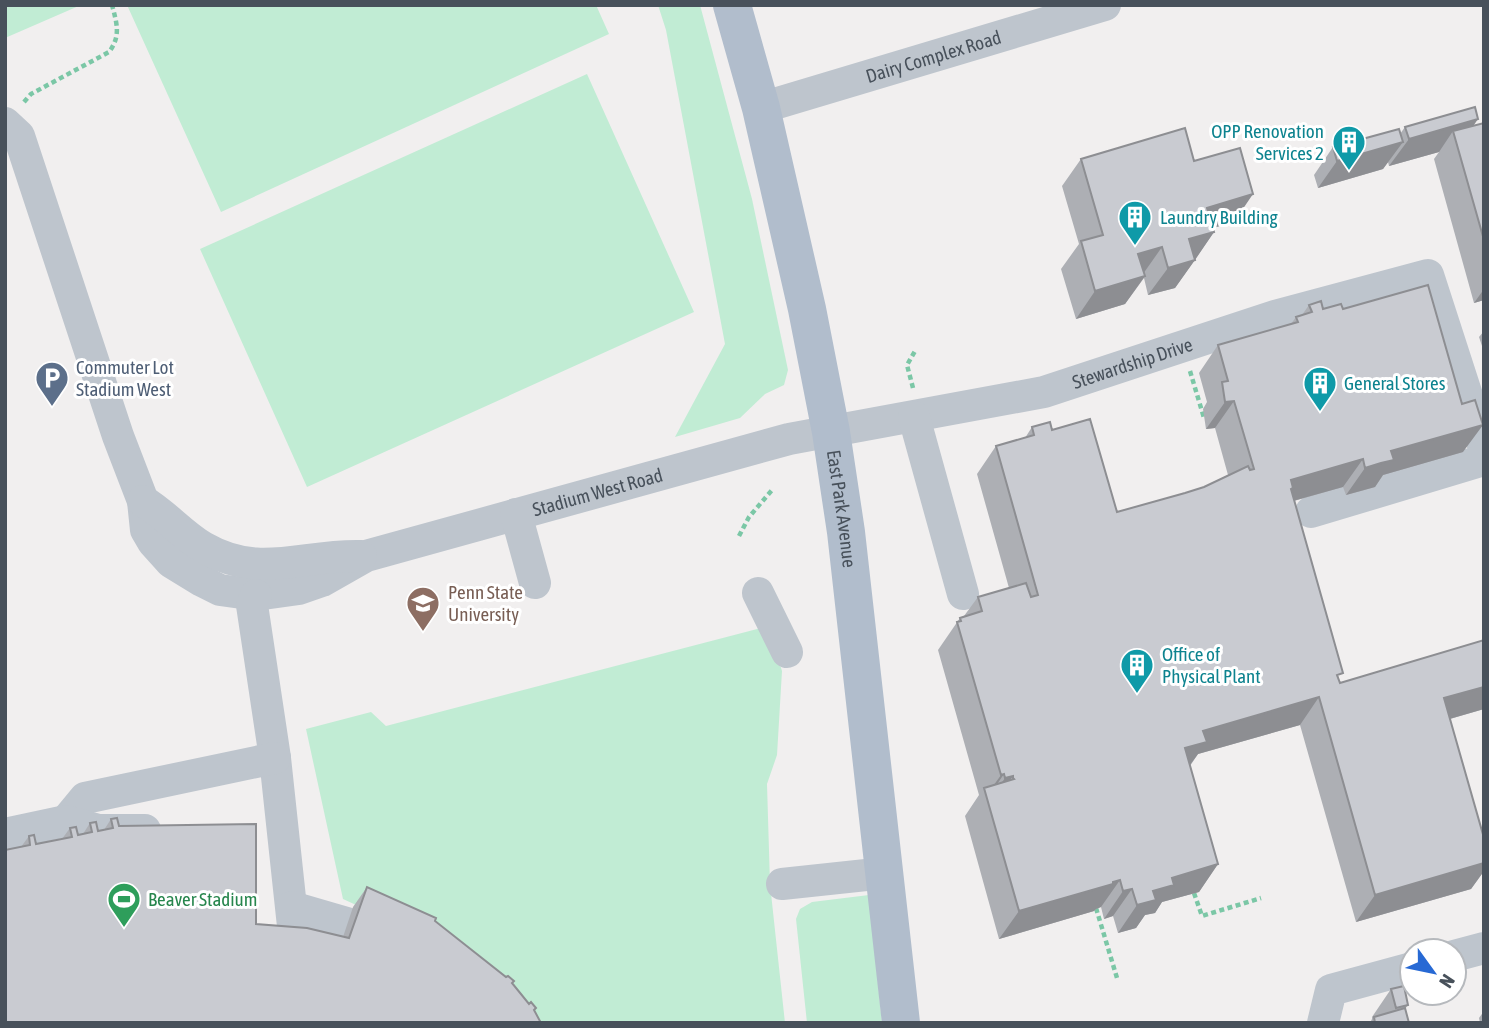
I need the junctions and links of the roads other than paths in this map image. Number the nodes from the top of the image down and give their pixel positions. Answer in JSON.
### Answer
{"nodes":[{"id":1,"x":732,"y":5,"type":"edge"},
{"id":2,"x":1105,"y":5,"type":"edge"},
{"id":3,"x":761,"y":108,"type":"junction"},
{"id":4,"x":12,"y":129,"type":"edge"},
{"id":5,"x":914,"y":403,"type":"junction"},
{"id":6,"x":831,"y":432,"type":"junction"},
{"id":7,"x":1484,"y":448,"type":"edge"},
{"id":8,"x":1484,"y":460,"type":"edge"},
{"id":9,"x":143,"y":501,"type":"junction"},
{"id":10,"x":1311,"y":512,"type":"dead end"},
{"id":11,"x":516,"y":514,"type":"junction"},
{"id":12,"x":366,"y":556,"type":"junction"},
{"id":13,"x":535,"y":583,"type":"dead end"},
{"id":14,"x":758,"y":593,"type":"dead end"},
{"id":15,"x":963,"y":594,"type":"dead end"},
{"id":16,"x":256,"y":595,"type":"junction"},
{"id":17,"x":787,"y":652,"type":"dead end"},
{"id":18,"x":275,"y":758,"type":"junction"},
{"id":19,"x":66,"y":821,"type":"junction"},
{"id":20,"x":177,"y":830,"type":"edge"},
{"id":21,"x":5,"y":834,"type":"edge"},
{"id":22,"x":885,"y":873,"type":"junction"},
{"id":23,"x":782,"y":884,"type":"dead end"},
{"id":24,"x":292,"y":907,"type":"junction"},
{"id":25,"x":348,"y":923,"type":"dead end"},
{"id":26,"x":293,"y":948,"type":"edge"},
{"id":27,"x":1398,"y":972,"type":"edge"},
{"id":28,"x":901,"y":1023,"type":"edge"},
{"id":29,"x":1322,"y":1023,"type":"edge"}],
"edges":[{"from":1,"to":3,"type":"main road","name":"East Park Avenue"},
{"from":2,"to":3,"type":"lane","name":"Dairy Complex Road"},
{"from":3,"to":6,"type":"main road","name":"East Park Avenue"},
{"from":4,"to":9,"type":"lane"},
{"from":5,"to":6,"type":"lane","name":"Stewardship Drive"},
{"from":5,"to":7,"type":"lane","name":"Stewardship Drive"},
{"from":5,"to":15,"type":"lane"},
{"from":6,"to":11,"type":"lane","name":"Stadium West Road"},
{"from":6,"to":22,"type":"main road","name":"East Park Avenue"},
{"from":8,"to":10,"type":"lane"},
{"from":9,"to":12,"type":"lane"},
{"from":9,"to":16,"type":"lane"},
{"from":11,"to":12,"type":"lane","name":"Stadium West Road"},
{"from":11,"to":13,"type":"lane"},
{"from":12,"to":16,"type":"lane"},
{"from":14,"to":17,"type":"lane"},
{"from":16,"to":18,"type":"lane"},
{"from":18,"to":19,"type":"lane"},
{"from":18,"to":24,"type":"lane"},
{"from":19,"to":20,"type":"lane"},
{"from":19,"to":21,"type":"lane"},
{"from":22,"to":23,"type":"lane"},
{"from":22,"to":28,"type":"main road","name":"East Park Avenue"},
{"from":24,"to":25,"type":"lane"},
{"from":24,"to":26,"type":"lane"},
{"from":27,"to":29,"type":"lane"}]}
